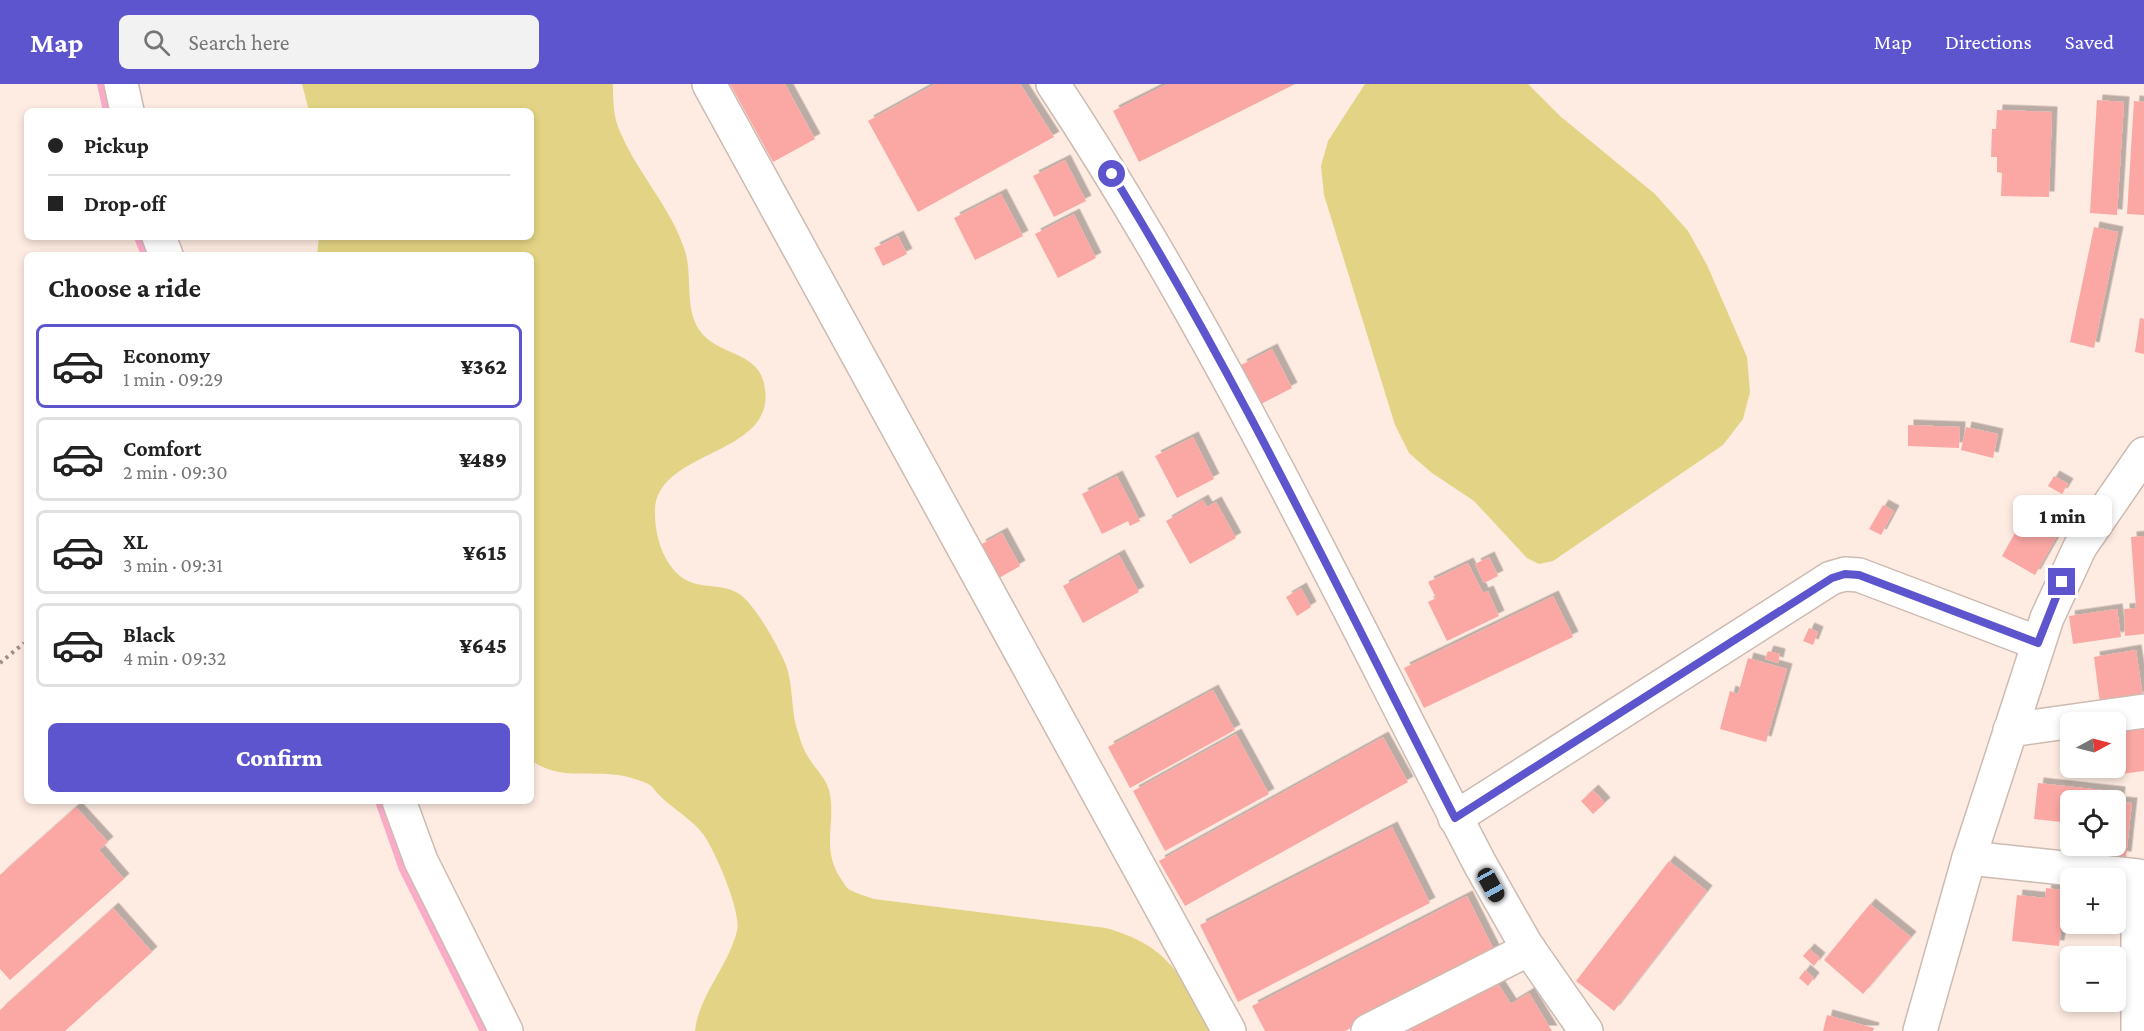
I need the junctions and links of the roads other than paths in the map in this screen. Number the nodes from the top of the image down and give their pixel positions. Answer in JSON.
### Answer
{"nodes":[{"id":1,"x":121,"y":84,"type":"edge"},
{"id":2,"x":709,"y":84,"type":"edge"},
{"id":3,"x":1053,"y":84,"type":"edge"},
{"id":4,"x":126,"y":108,"type":"edge"},
{"id":5,"x":2144,"y":454,"type":"edge"},
{"id":6,"x":2038,"y":643,"type":"junction"},
{"id":7,"x":2144,"y":711,"type":"edge"},
{"id":8,"x":2010,"y":730,"type":"junction"},
{"id":9,"x":400,"y":804,"type":"edge"},
{"id":10,"x":1455,"y":818,"type":"junction"},
{"id":11,"x":1969,"y":858,"type":"junction"},
{"id":12,"x":1529,"y":949,"type":"junction"},
{"id":13,"x":506,"y":1031,"type":"edge"},
{"id":14,"x":1229,"y":1031,"type":"edge"},
{"id":15,"x":1368,"y":1031,"type":"edge"},
{"id":16,"x":1586,"y":1031,"type":"edge"},
{"id":17,"x":1920,"y":1031,"type":"edge"},
{"id":18,"x":2138,"y":1031,"type":"edge"}],
"edges":[{"from":1,"to":4,"type":"street"},
{"from":2,"to":14,"type":"street"},
{"from":3,"to":10,"type":"street"},
{"from":5,"to":6,"type":"street"},
{"from":6,"to":8,"type":"street"},
{"from":6,"to":10,"type":"street"},
{"from":7,"to":8,"type":"street"},
{"from":8,"to":11,"type":"street"},
{"from":9,"to":13,"type":"street"},
{"from":10,"to":12,"type":"street"},
{"from":11,"to":17,"type":"street"},
{"from":11,"to":18,"type":"street"},
{"from":12,"to":15,"type":"street"},
{"from":12,"to":16,"type":"street"}]}
